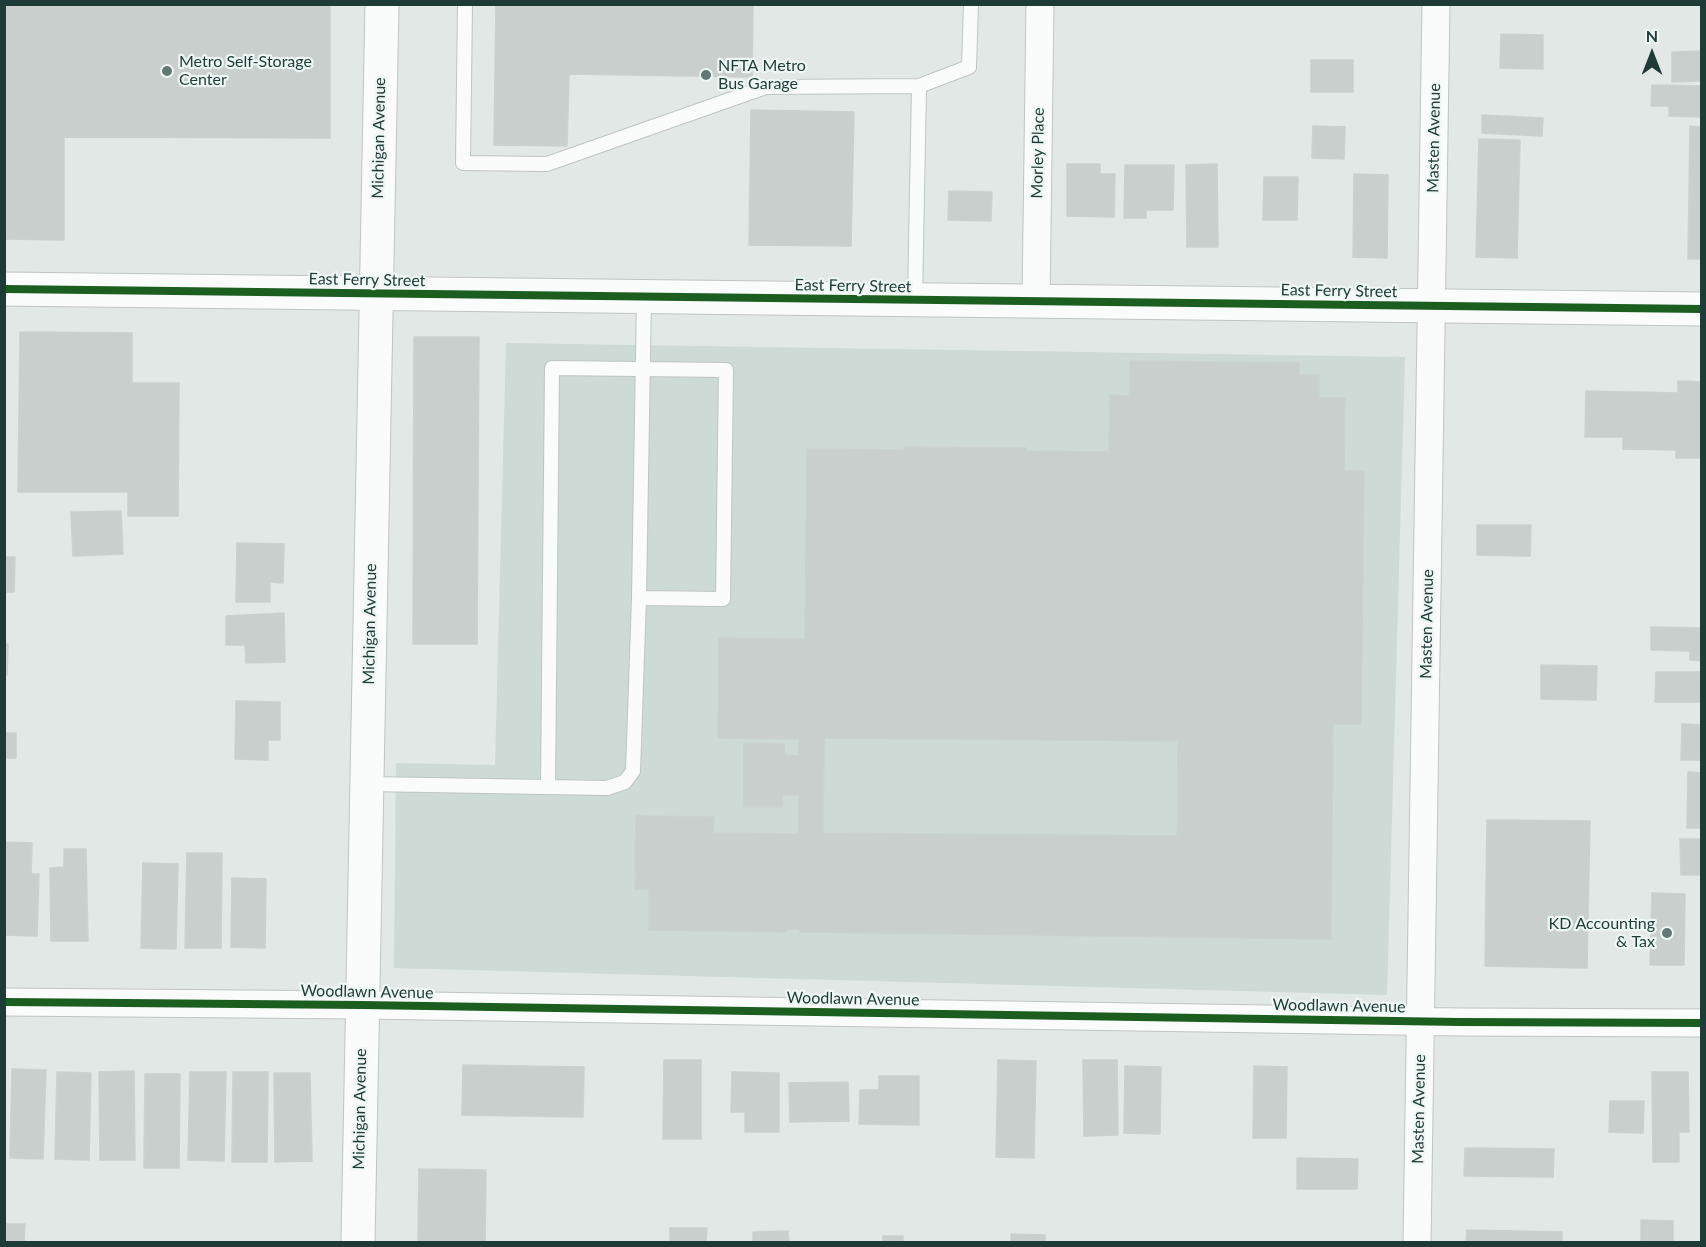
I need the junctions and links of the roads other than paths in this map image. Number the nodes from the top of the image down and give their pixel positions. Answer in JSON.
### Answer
{"nodes":[{"id":1,"x":382,"y":4,"type":"edge"},
{"id":2,"x":465,"y":4,"type":"edge"},
{"id":3,"x":971,"y":4,"type":"edge"},
{"id":4,"x":1040,"y":4,"type":"edge"},
{"id":5,"x":1436,"y":4,"type":"edge"},
{"id":6,"x":919,"y":86,"type":"junction"},
{"id":7,"x":4,"y":289,"type":"edge"},
{"id":8,"x":376,"y":293,"type":"junction"},
{"id":9,"x":644,"y":296,"type":"junction"},
{"id":10,"x":915,"y":300,"type":"junction"},
{"id":11,"x":1036,"y":302,"type":"junction"},
{"id":12,"x":1432,"y":306,"type":"junction"},
{"id":13,"x":1701,"y":309,"type":"edge"},
{"id":14,"x":643,"y":369,"type":"junction"},
{"id":15,"x":639,"y":598,"type":"junction"},
{"id":16,"x":367,"y":784,"type":"junction"},
{"id":17,"x":548,"y":787,"type":"junction"},
{"id":18,"x":4,"y":1002,"type":"edge"},
{"id":19,"x":362,"y":1005,"type":"junction"},
{"id":20,"x":1421,"y":1021,"type":"junction"},
{"id":21,"x":1701,"y":1023,"type":"edge"},
{"id":22,"x":358,"y":1242,"type":"edge"},
{"id":23,"x":1418,"y":1242,"type":"edge"}],
"edges":[{"from":1,"to":8,"type":"street","name":"Michigan Avenue"},
{"from":2,"to":6,"type":"lane"},
{"from":3,"to":6,"type":"lane"},
{"from":4,"to":11,"type":"street","name":"Morley Place"},
{"from":5,"to":12,"type":"street","name":"Masten Avenue"},
{"from":6,"to":10,"type":"lane"},
{"from":7,"to":8,"type":"street","name":"East Ferry Street"},
{"from":8,"to":9,"type":"street","name":"East Ferry Street"},
{"from":8,"to":16,"type":"street","name":"Michigan Avenue"},
{"from":9,"to":10,"type":"street","name":"East Ferry Street"},
{"from":9,"to":14,"type":"lane"},
{"from":10,"to":11,"type":"street","name":"East Ferry Street"},
{"from":11,"to":12,"type":"street","name":"East Ferry Street"},
{"from":12,"to":13,"type":"street","name":"East Ferry Street"},
{"from":12,"to":20,"type":"street","name":"Masten Avenue"},
{"from":14,"to":15,"type":"lane"},
{"from":14,"to":15,"type":"lane"},
{"from":14,"to":17,"type":"lane"},
{"from":15,"to":17,"type":"lane"},
{"from":16,"to":17,"type":"lane"},
{"from":16,"to":19,"type":"street","name":"Michigan Avenue"},
{"from":18,"to":19,"type":"street","name":"Woodlawn Avenue"},
{"from":19,"to":20,"type":"street","name":"Woodlawn Avenue"},
{"from":19,"to":22,"type":"street","name":"Michigan Avenue"},
{"from":20,"to":21,"type":"street","name":"Woodlawn Avenue"},
{"from":20,"to":23,"type":"street","name":"Masten Avenue"}]}
